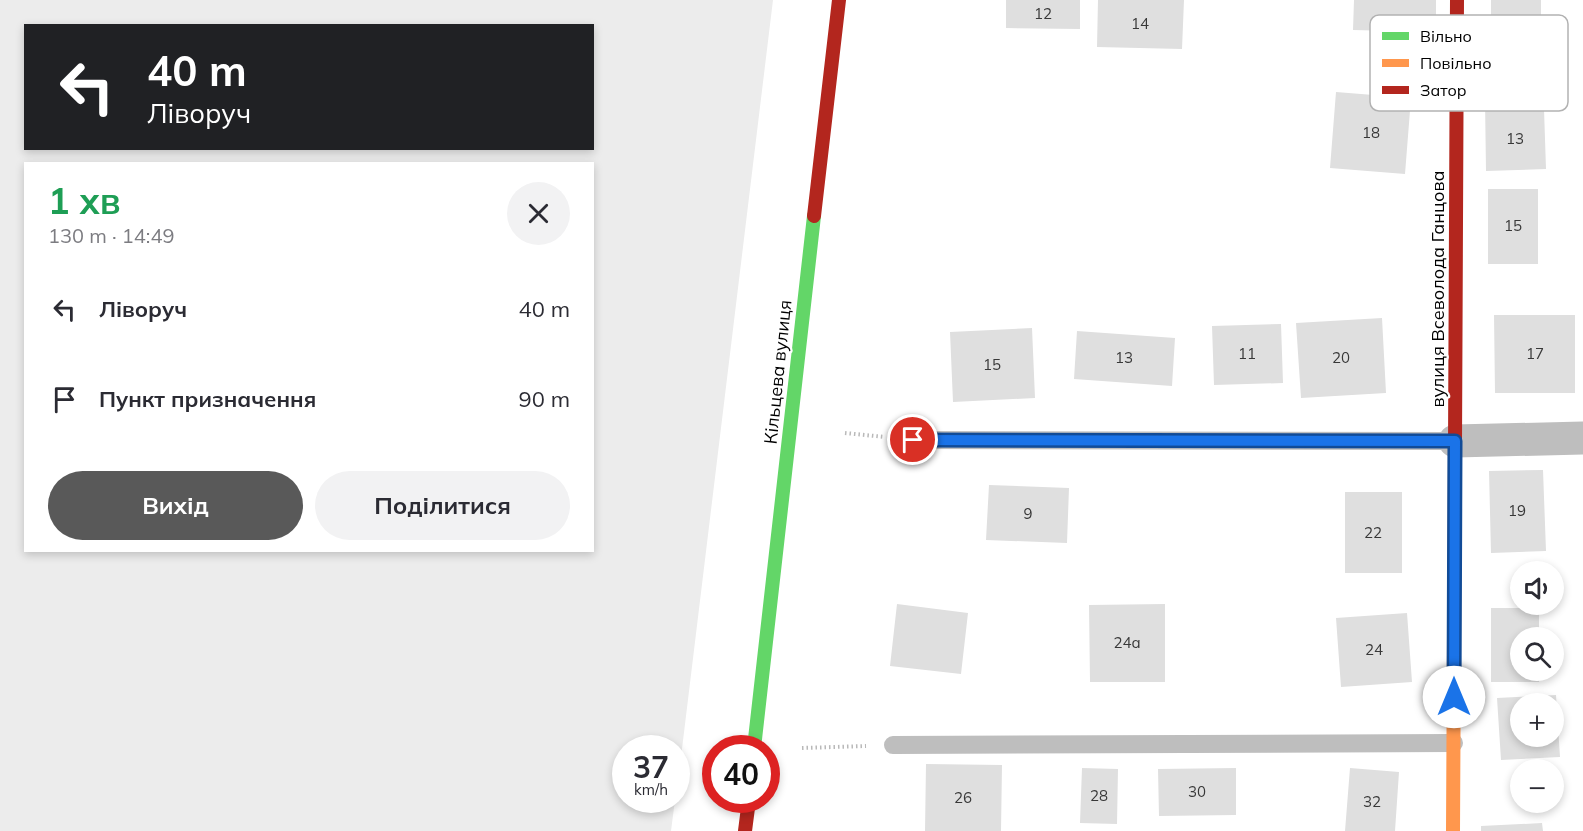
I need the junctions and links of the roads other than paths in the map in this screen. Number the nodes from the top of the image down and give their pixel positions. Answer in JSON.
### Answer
{"nodes":[{"id":1,"x":839,"y":0,"type":"edge"},
{"id":2,"x":1457,"y":0,"type":"edge"},
{"id":3,"x":1457,"y":15,"type":"edge"},
{"id":4,"x":1456,"y":111,"type":"edge"},
{"id":5,"x":1583,"y":438,"type":"edge"},
{"id":6,"x":913,"y":440,"type":"road end"},
{"id":7,"x":1455,"y":441,"type":"junction"},
{"id":8,"x":755,"y":735,"type":"edge"},
{"id":9,"x":1454,"y":743,"type":"junction"},
{"id":10,"x":893,"y":745,"type":"road end"},
{"id":11,"x":747,"y":813,"type":"edge"},
{"id":12,"x":745,"y":831,"type":"edge"},
{"id":13,"x":1453,"y":831,"type":"edge"}],
"edges":[{"from":1,"to":8,"type":"street","name":"Кільцева вулиця"},
{"from":2,"to":3,"type":"street","name":"вулиця Всеволода Ганцова"},
{"from":4,"to":7,"type":"street","name":"вулиця Всеволода Ганцова"},
{"from":5,"to":7,"type":"street"},
{"from":6,"to":7,"type":"lane"},
{"from":7,"to":9,"type":"street","name":"вулиця Всеволода Ганцова"},
{"from":9,"to":10,"type":"lane"},
{"from":9,"to":13,"type":"street","name":"вулиця Всеволода Ганцова"},
{"from":11,"to":12,"type":"street"}]}
